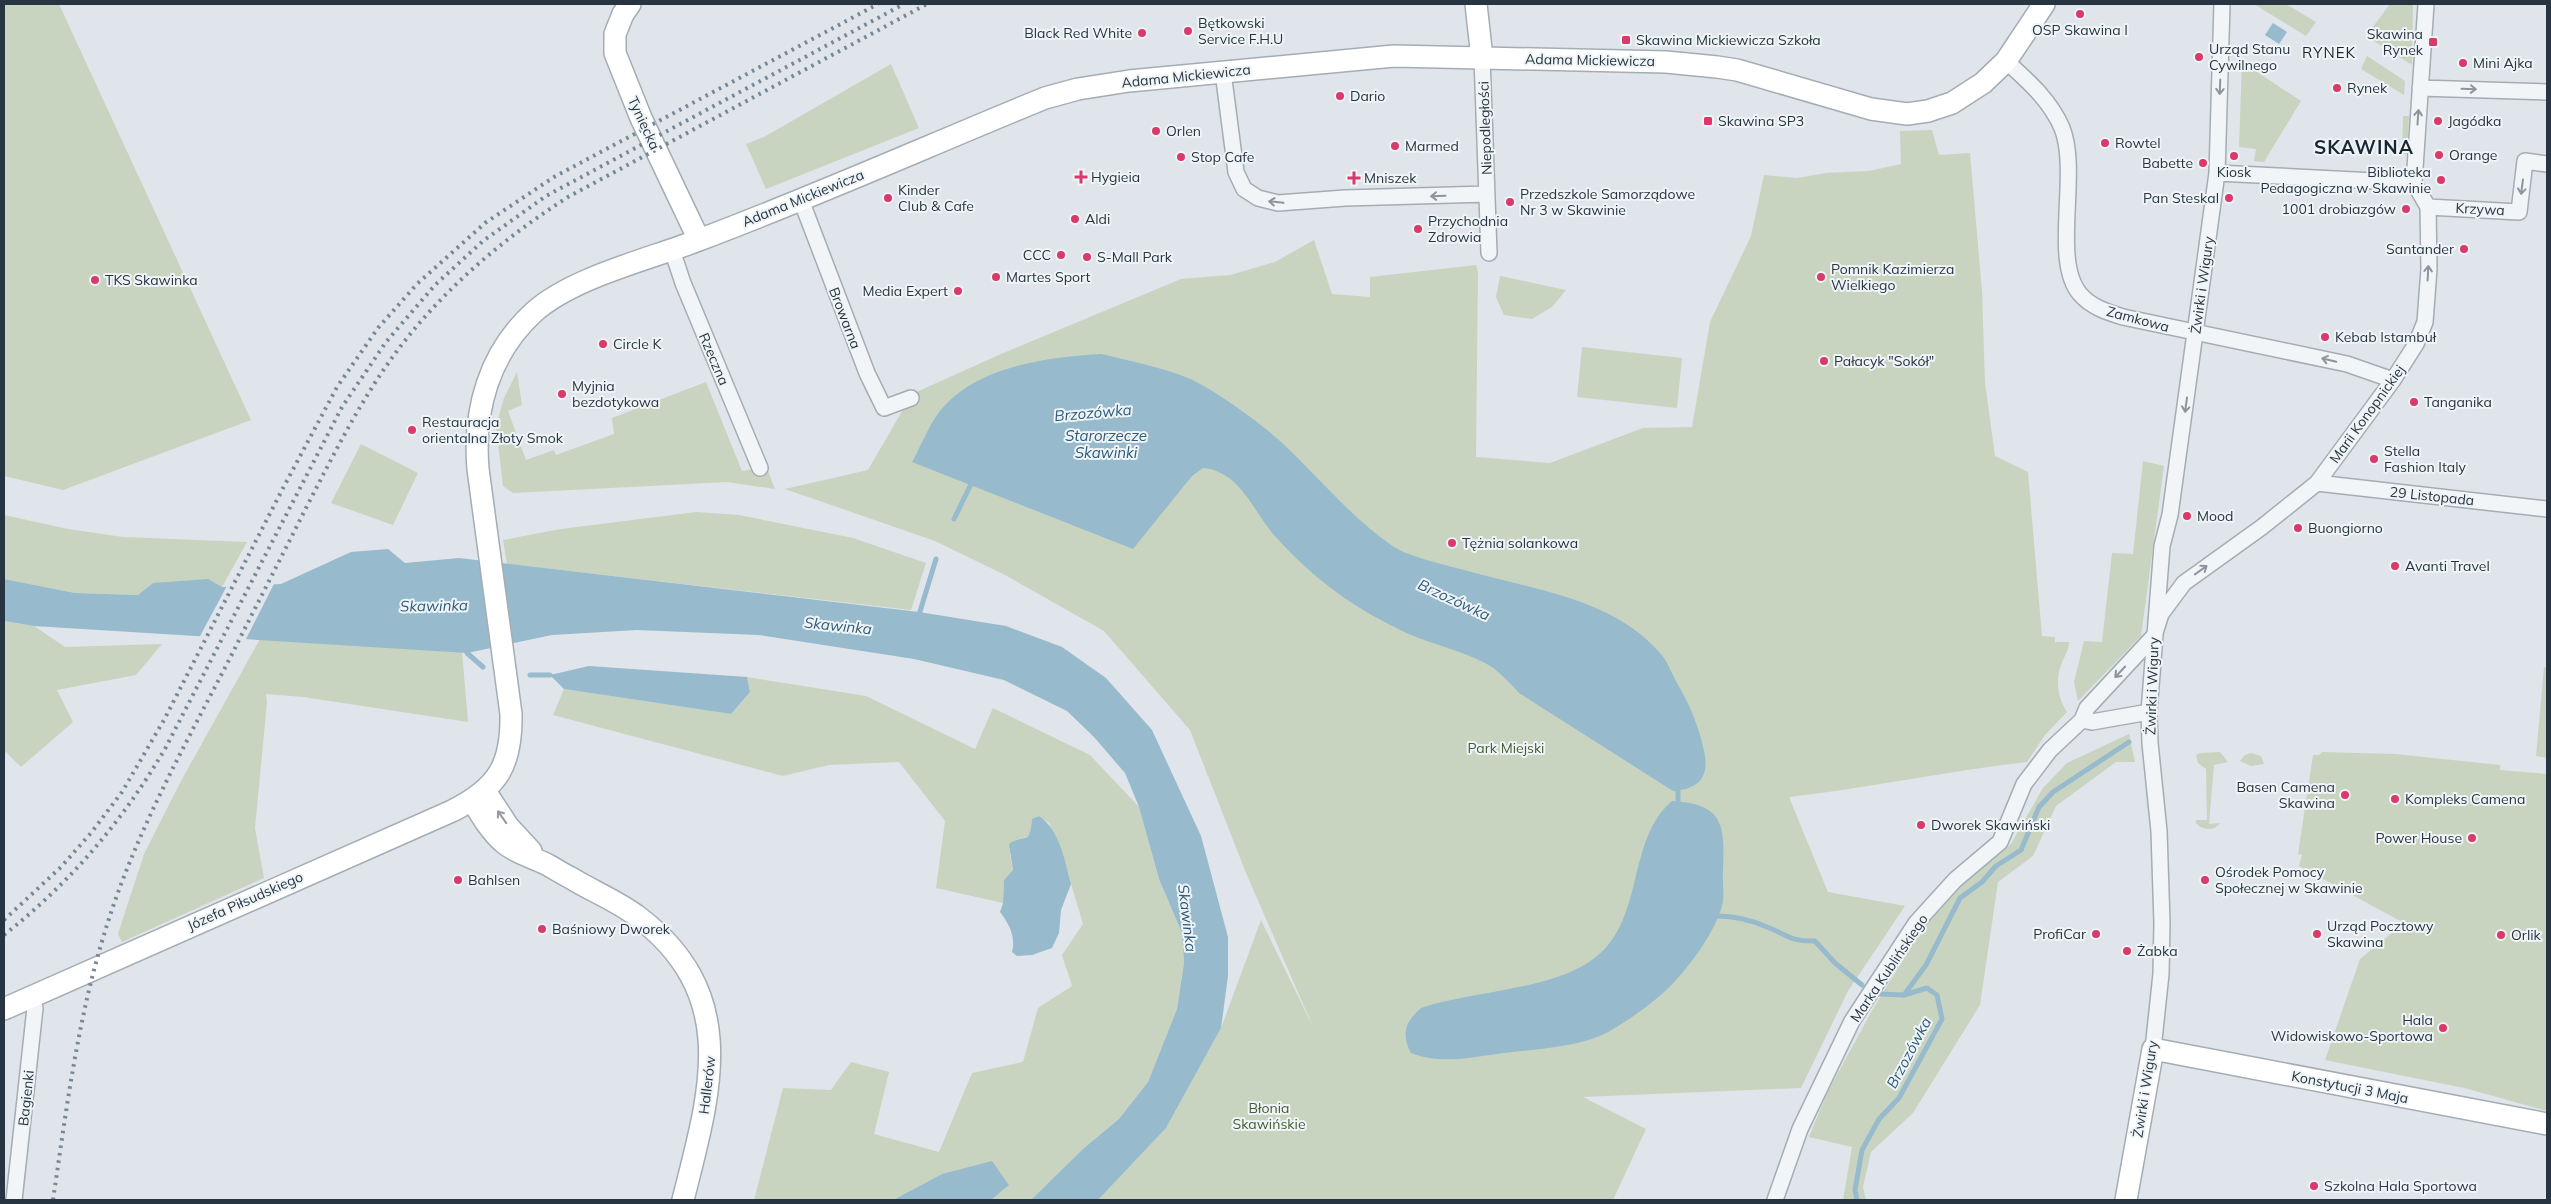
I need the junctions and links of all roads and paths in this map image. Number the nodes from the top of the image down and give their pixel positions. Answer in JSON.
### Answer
{"nodes":[{"id":1,"x":630,"y":4,"type":"edge"},
{"id":2,"x":1476,"y":4,"type":"edge"},
{"id":3,"x":2044,"y":4,"type":"edge"},
{"id":4,"x":2222,"y":4,"type":"edge"},
{"id":5,"x":2426,"y":4,"type":"edge"},
{"id":6,"x":1482,"y":58,"type":"junction"},
{"id":7,"x":2006,"y":61,"type":"junction"},
{"id":8,"x":1223,"y":72,"type":"junction"},
{"id":9,"x":2420,"y":88,"type":"junction"},
{"id":10,"x":2547,"y":92,"type":"edge"},
{"id":11,"x":2547,"y":164,"type":"edge"},
{"id":12,"x":2217,"y":173,"type":"junction"},
{"id":13,"x":2414,"y":183,"type":"junction"},
{"id":14,"x":1487,"y":194,"type":"junction"},
{"id":15,"x":801,"y":200,"type":"junction"},
{"id":16,"x":2428,"y":206,"type":"junction"},
{"id":17,"x":699,"y":240,"type":"junction"},
{"id":18,"x":672,"y":250,"type":"junction"},
{"id":19,"x":1489,"y":253,"type":"dead end"},
{"id":20,"x":2195,"y":333,"type":"junction"},
{"id":21,"x":2393,"y":380,"type":"junction"},
{"id":22,"x":911,"y":398,"type":"dead end"},
{"id":23,"x":760,"y":468,"type":"dead end"},
{"id":24,"x":2317,"y":483,"type":"junction"},
{"id":25,"x":2547,"y":509,"type":"edge"},
{"id":26,"x":2161,"y":562,"type":"junction"},
{"id":27,"x":2184,"y":583,"type":"junction"},
{"id":28,"x":2154,"y":636,"type":"junction"},
{"id":29,"x":2150,"y":712,"type":"junction"},
{"id":30,"x":2082,"y":720,"type":"junction"},
{"id":31,"x":478,"y":796,"type":"junction"},
{"id":32,"x":32,"y":997,"type":"junction"},
{"id":33,"x":4,"y":1009,"type":"edge"},
{"id":34,"x":2153,"y":1049,"type":"junction"},
{"id":35,"x":2547,"y":1124,"type":"edge"},
{"id":36,"x":14,"y":1200,"type":"edge"},
{"id":37,"x":683,"y":1200,"type":"edge"},
{"id":38,"x":1775,"y":1200,"type":"edge"},
{"id":39,"x":2126,"y":1200,"type":"edge"}],
"edges":[{"from":1,"to":17,"type":"main road","name":"Tyniecka"},
{"from":2,"to":6,"type":"main road","name":"Niepodległości"},
{"from":3,"to":7,"type":"main road","name":"Adama Mickiewicza"},
{"from":4,"to":12,"type":"street","one_way":true},
{"from":5,"to":9,"type":"street"},
{"from":6,"to":7,"type":"main road","name":"Adama Mickiewicza"},
{"from":6,"to":8,"type":"main road","name":"Adama Mickiewicza"},
{"from":6,"to":14,"type":"street","name":"Niepodległości"},
{"from":7,"to":20,"type":"street","name":"Zamkowa"},
{"from":14,"to":8,"type":"street","one_way":true},
{"from":8,"to":15,"type":"main road","name":"Adama Mickiewicza"},
{"from":9,"to":10,"type":"street","one_way":true},
{"from":13,"to":9,"type":"street","one_way":true},
{"from":11,"to":16,"type":"street","name":"Krzywa","one_way":true},
{"from":12,"to":13,"type":"street"},
{"from":12,"to":20,"type":"street","name":"Żwirki i Wigury"},
{"from":13,"to":16,"type":"street"},
{"from":14,"to":19,"type":"street","name":"Niepodległości"},
{"from":15,"to":17,"type":"main road","name":"Adama Mickiewicza"},
{"from":15,"to":22,"type":"street","name":"Browarna"},
{"from":21,"to":16,"type":"street","name":"Marii Konopnickiej","one_way":true},
{"from":17,"to":18,"type":"main road","name":"Adama Mickiewicza"},
{"from":18,"to":23,"type":"street","name":"Rzeczna"},
{"from":18,"to":31,"type":"main road","name":"Adama Mickiewicza"},
{"from":21,"to":20,"type":"street","name":"Zamkowa","one_way":true},
{"from":20,"to":26,"type":"street","name":"Żwirki i Wigury","one_way":true},
{"from":21,"to":24,"type":"street","name":"Marii Konopnickiej"},
{"from":24,"to":25,"type":"street","name":"29 Listopada"},
{"from":27,"to":24,"type":"street","name":"Marii Konopnickiej","one_way":true},
{"from":26,"to":27,"type":"street"},
{"from":26,"to":28,"type":"street","name":"Żwirki i Wigury"},
{"from":27,"to":28,"type":"street","name":"Marii Konopnickiej"},
{"from":28,"to":29,"type":"street","name":"Żwirki i Wigury"},
{"from":28,"to":30,"type":"street","name":"Marka Kublińskiego","one_way":true},
{"from":29,"to":30,"type":"street"},
{"from":29,"to":34,"type":"street","name":"Żwirki i Wigury"},
{"from":30,"to":38,"type":"street","name":"Marka Kublińskiego"},
{"from":31,"to":32,"type":"main road","name":"Józefa Piłsudskiego"},
{"from":31,"to":37,"type":"main road","name":"Hallerów"},
{"from":32,"to":33,"type":"main road","name":"Józefa Piłsudskiego"},
{"from":32,"to":36,"type":"street","name":"Bagienki"},
{"from":34,"to":35,"type":"main road","name":"Konstytucji 3 Maja"},
{"from":34,"to":39,"type":"main road","name":"Żwirki i Wigury"}]}
